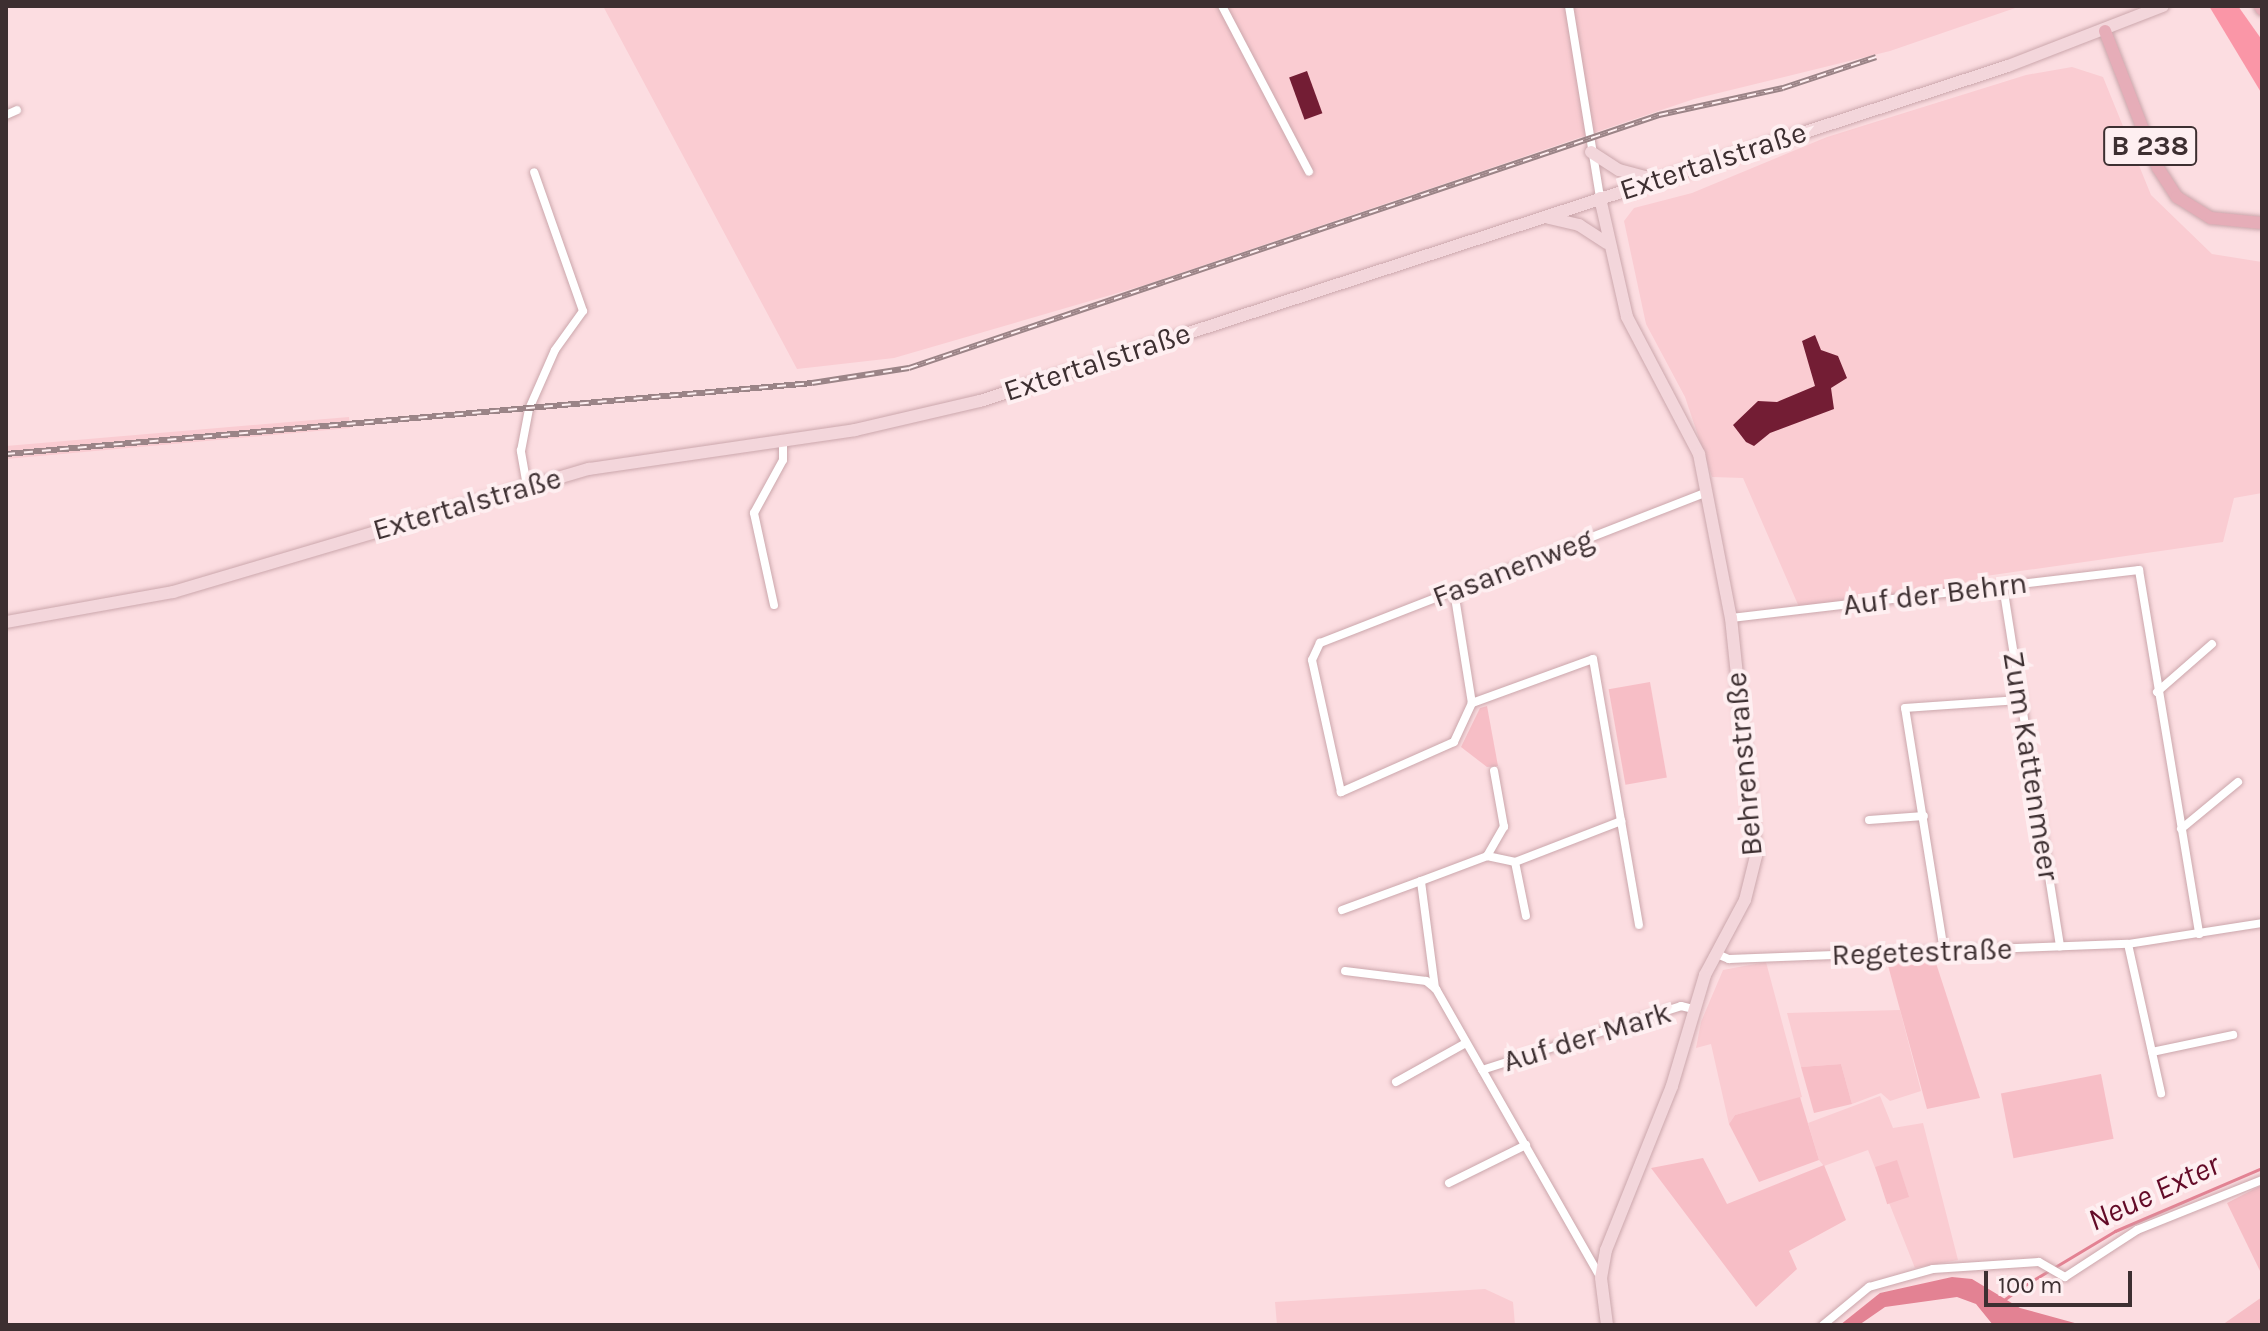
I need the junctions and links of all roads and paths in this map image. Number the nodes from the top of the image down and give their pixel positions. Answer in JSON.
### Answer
{"nodes":[{"id":1,"x":1222,"y":6,"type":"edge"},
{"id":2,"x":1569,"y":6,"type":"edge"},
{"id":3,"x":2163,"y":6,"type":"edge"},
{"id":4,"x":2105,"y":31,"type":"junction"},
{"id":5,"x":17,"y":110,"type":"dead end"},
{"id":6,"x":6,"y":115,"type":"edge"},
{"id":7,"x":1591,"y":152,"type":"junction"},
{"id":8,"x":534,"y":172,"type":"dead end"},
{"id":9,"x":1309,"y":172,"type":"dead end"},
{"id":10,"x":1655,"y":180,"type":"junction"},
{"id":11,"x":1600,"y":198,"type":"junction"},
{"id":12,"x":2262,"y":214,"type":"edge"},
{"id":13,"x":1546,"y":217,"type":"junction"},
{"id":14,"x":2236,"y":221,"type":"junction"},
{"id":15,"x":2262,"y":223,"type":"edge"},
{"id":16,"x":1607,"y":243,"type":"junction"},
{"id":17,"x":783,"y":440,"type":"junction"},
{"id":18,"x":527,"y":486,"type":"junction"},
{"id":19,"x":1707,"y":492,"type":"junction"},
{"id":20,"x":2003,"y":586,"type":"junction"},
{"id":21,"x":1454,"y":591,"type":"junction"},
{"id":22,"x":774,"y":605,"type":"dead end"},
{"id":23,"x":1731,"y":618,"type":"junction"},
{"id":24,"x":6,"y":622,"type":"edge"},
{"id":25,"x":2212,"y":644,"type":"dead end"},
{"id":26,"x":2157,"y":692,"type":"junction"},
{"id":27,"x":2019,"y":700,"type":"junction"},
{"id":28,"x":1472,"y":703,"type":"junction"},
{"id":29,"x":1494,"y":771,"type":"dead end"},
{"id":30,"x":2238,"y":782,"type":"dead end"},
{"id":31,"x":1924,"y":816,"type":"junction"},
{"id":32,"x":1869,"y":820,"type":"dead end"},
{"id":33,"x":1621,"y":821,"type":"junction"},
{"id":34,"x":2181,"y":829,"type":"junction"},
{"id":35,"x":1487,"y":856,"type":"junction"},
{"id":36,"x":1515,"y":862,"type":"junction"},
{"id":37,"x":1421,"y":881,"type":"junction"},
{"id":38,"x":1342,"y":910,"type":"dead end"},
{"id":39,"x":1526,"y":916,"type":"dead end"},
{"id":40,"x":2262,"y":923,"type":"edge"},
{"id":41,"x":1639,"y":925,"type":"dead end"},
{"id":42,"x":2199,"y":934,"type":"junction"},
{"id":43,"x":2128,"y":944,"type":"junction"},
{"id":44,"x":2060,"y":947,"type":"junction"},
{"id":45,"x":1944,"y":951,"type":"junction"},
{"id":46,"x":1717,"y":954,"type":"junction"},
{"id":47,"x":1345,"y":971,"type":"dead end"},
{"id":48,"x":1436,"y":989,"type":"junction"},
{"id":49,"x":1693,"y":1009,"type":"junction"},
{"id":50,"x":2233,"y":1035,"type":"dead end"},
{"id":51,"x":1466,"y":1043,"type":"junction"},
{"id":52,"x":2152,"y":1052,"type":"junction"},
{"id":53,"x":1482,"y":1070,"type":"junction"},
{"id":54,"x":1396,"y":1082,"type":"dead end"},
{"id":55,"x":2161,"y":1093,"type":"dead end"},
{"id":56,"x":1526,"y":1145,"type":"junction"},
{"id":57,"x":2262,"y":1180,"type":"edge"},
{"id":58,"x":1449,"y":1183,"type":"dead end"},
{"id":59,"x":1601,"y":1278,"type":"junction"},
{"id":60,"x":1607,"y":1325,"type":"edge"},
{"id":61,"x":1823,"y":1325,"type":"edge"}],
"edges":[{"from":1,"to":9,"type":"street"},
{"from":2,"to":7,"type":"street"},
{"from":3,"to":4,"type":"main road","name":"Extertalstraße"},
{"from":4,"to":10,"type":"main road","name":"Extertalstraße"},
{"from":4,"to":14,"type":"main road","number":"B 238"},
{"from":5,"to":6,"type":"street"},
{"from":7,"to":10,"type":"main road"},
{"from":7,"to":11,"type":"street"},
{"from":8,"to":18,"type":"street"},
{"from":10,"to":11,"type":"main road","name":"Extertalstraße"},
{"from":11,"to":13,"type":"main road","name":"Extertalstraße"},
{"from":11,"to":16,"type":"main road","name":"Behrenstraße"},
{"from":12,"to":14,"type":"main road","number":"B 238"},
{"from":13,"to":16,"type":"main road"},
{"from":13,"to":17,"type":"main road","name":"Extertalstraße"},
{"from":14,"to":15,"type":"main road","number":"B 238"},
{"from":16,"to":19,"type":"main road","name":"Behrenstraße"},
{"from":17,"to":18,"type":"main road","name":"Extertalstraße"},
{"from":17,"to":22,"type":"street"},
{"from":18,"to":24,"type":"main road","name":"Extertalstraße"},
{"from":19,"to":21,"type":"street","name":"Fasanenweg"},
{"from":19,"to":23,"type":"main road","name":"Behrenstraße"},
{"from":20,"to":23,"type":"street","name":"Auf der Behrn"},
{"from":20,"to":26,"type":"street","name":"Auf der Behrn"},
{"from":20,"to":27,"type":"street","name":"Zum Kattenmeer"},
{"from":21,"to":28,"type":"street"},
{"from":21,"to":28,"type":"street","name":"Fasanenweg"},
{"from":23,"to":46,"type":"main road","name":"Behrenstraße"},
{"from":25,"to":26,"type":"street"},
{"from":26,"to":34,"type":"street"},
{"from":27,"to":31,"type":"street"},
{"from":27,"to":44,"type":"street","name":"Zum Kattenmeer"},
{"from":28,"to":33,"type":"street"},
{"from":29,"to":35,"type":"street"},
{"from":30,"to":34,"type":"street"},
{"from":31,"to":32,"type":"street"},
{"from":31,"to":45,"type":"street"},
{"from":33,"to":36,"type":"street"},
{"from":33,"to":41,"type":"street"},
{"from":34,"to":42,"type":"street"},
{"from":35,"to":36,"type":"street"},
{"from":35,"to":37,"type":"street"},
{"from":36,"to":39,"type":"street"},
{"from":37,"to":38,"type":"street"},
{"from":37,"to":48,"type":"street"},
{"from":40,"to":42,"type":"street","name":"Regetestraße"},
{"from":42,"to":43,"type":"street","name":"Regetestraße"},
{"from":43,"to":44,"type":"street","name":"Regetestraße"},
{"from":43,"to":52,"type":"street"},
{"from":44,"to":45,"type":"street","name":"Regetestraße"},
{"from":45,"to":46,"type":"street","name":"Regetestraße"},
{"from":46,"to":49,"type":"main road","name":"Behrenstraße"},
{"from":47,"to":48,"type":"street"},
{"from":48,"to":51,"type":"street"},
{"from":49,"to":53,"type":"street","name":"Auf der Mark"},
{"from":49,"to":59,"type":"main road","name":"Behrenstraße"},
{"from":50,"to":52,"type":"street"},
{"from":51,"to":53,"type":"street"},
{"from":51,"to":54,"type":"street"},
{"from":52,"to":55,"type":"street"},
{"from":53,"to":56,"type":"street"},
{"from":56,"to":58,"type":"street"},
{"from":56,"to":59,"type":"street"},
{"from":57,"to":61,"type":"street"},
{"from":59,"to":60,"type":"main road","name":"Behrenstraße"}]}
